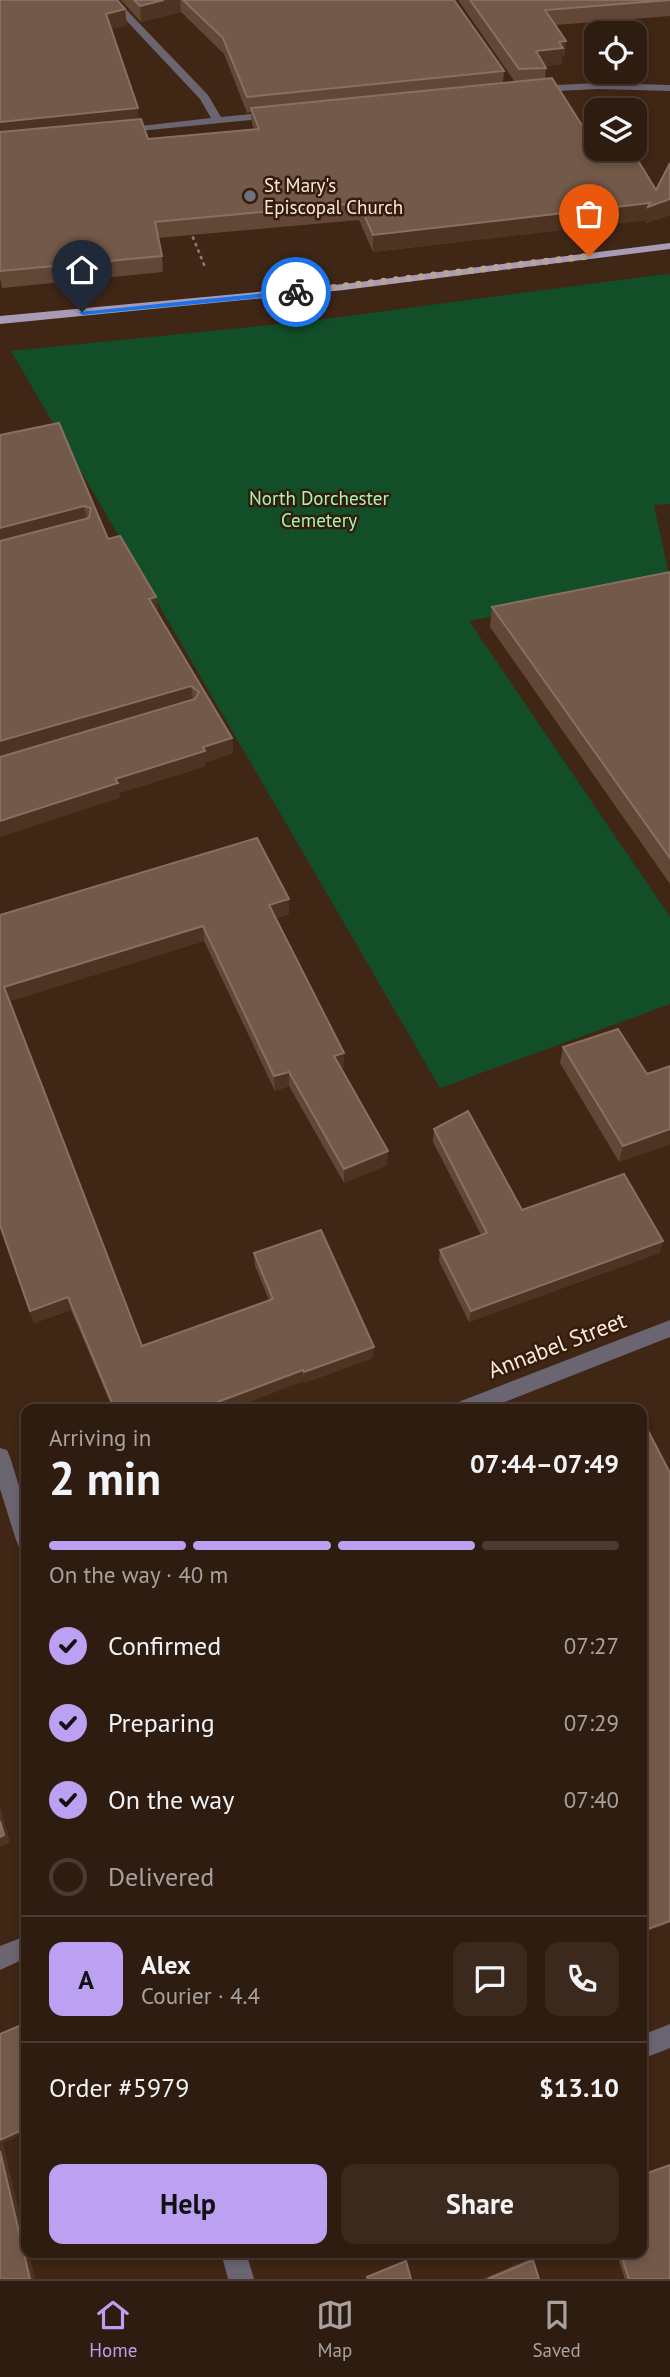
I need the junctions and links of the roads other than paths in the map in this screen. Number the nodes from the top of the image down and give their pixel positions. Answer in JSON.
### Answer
{"nodes":[{"id":1,"x":112,"y":0,"type":"edge"},
{"id":2,"x":670,"y":88,"type":"edge"},
{"id":3,"x":522,"y":90,"type":"edge"},
{"id":4,"x":285,"y":114,"type":"edge"},
{"id":5,"x":218,"y":121,"type":"junction"},
{"id":6,"x":109,"y":132,"type":"edge"},
{"id":7,"x":670,"y":246,"type":"edge"},
{"id":8,"x":0,"y":320,"type":"edge"},
{"id":9,"x":670,"y":1328,"type":"edge"},
{"id":10,"x":476,"y":1404,"type":"edge"},
{"id":11,"x":0,"y":1457,"type":"edge"},
{"id":12,"x":21,"y":1524,"type":"edge"},
{"id":13,"x":21,"y":1949,"type":"edge"},
{"id":14,"x":0,"y":1958,"type":"edge"},
{"id":15,"x":670,"y":2036,"type":"edge"},
{"id":16,"x":647,"y":2045,"type":"edge"},
{"id":17,"x":235,"y":2258,"type":"edge"},
{"id":18,"x":241,"y":2279,"type":"edge"}],
"edges":[{"from":1,"to":5,"type":"street"},
{"from":2,"to":3,"type":"street"},
{"from":4,"to":5,"type":"street"},
{"from":5,"to":6,"type":"street"},
{"from":7,"to":8,"type":"main road"},
{"from":9,"to":10,"type":"street","name":"Annabel Street"},
{"from":11,"to":12,"type":"street"},
{"from":13,"to":14,"type":"street"},
{"from":15,"to":16,"type":"street"},
{"from":17,"to":18,"type":"street"}]}
